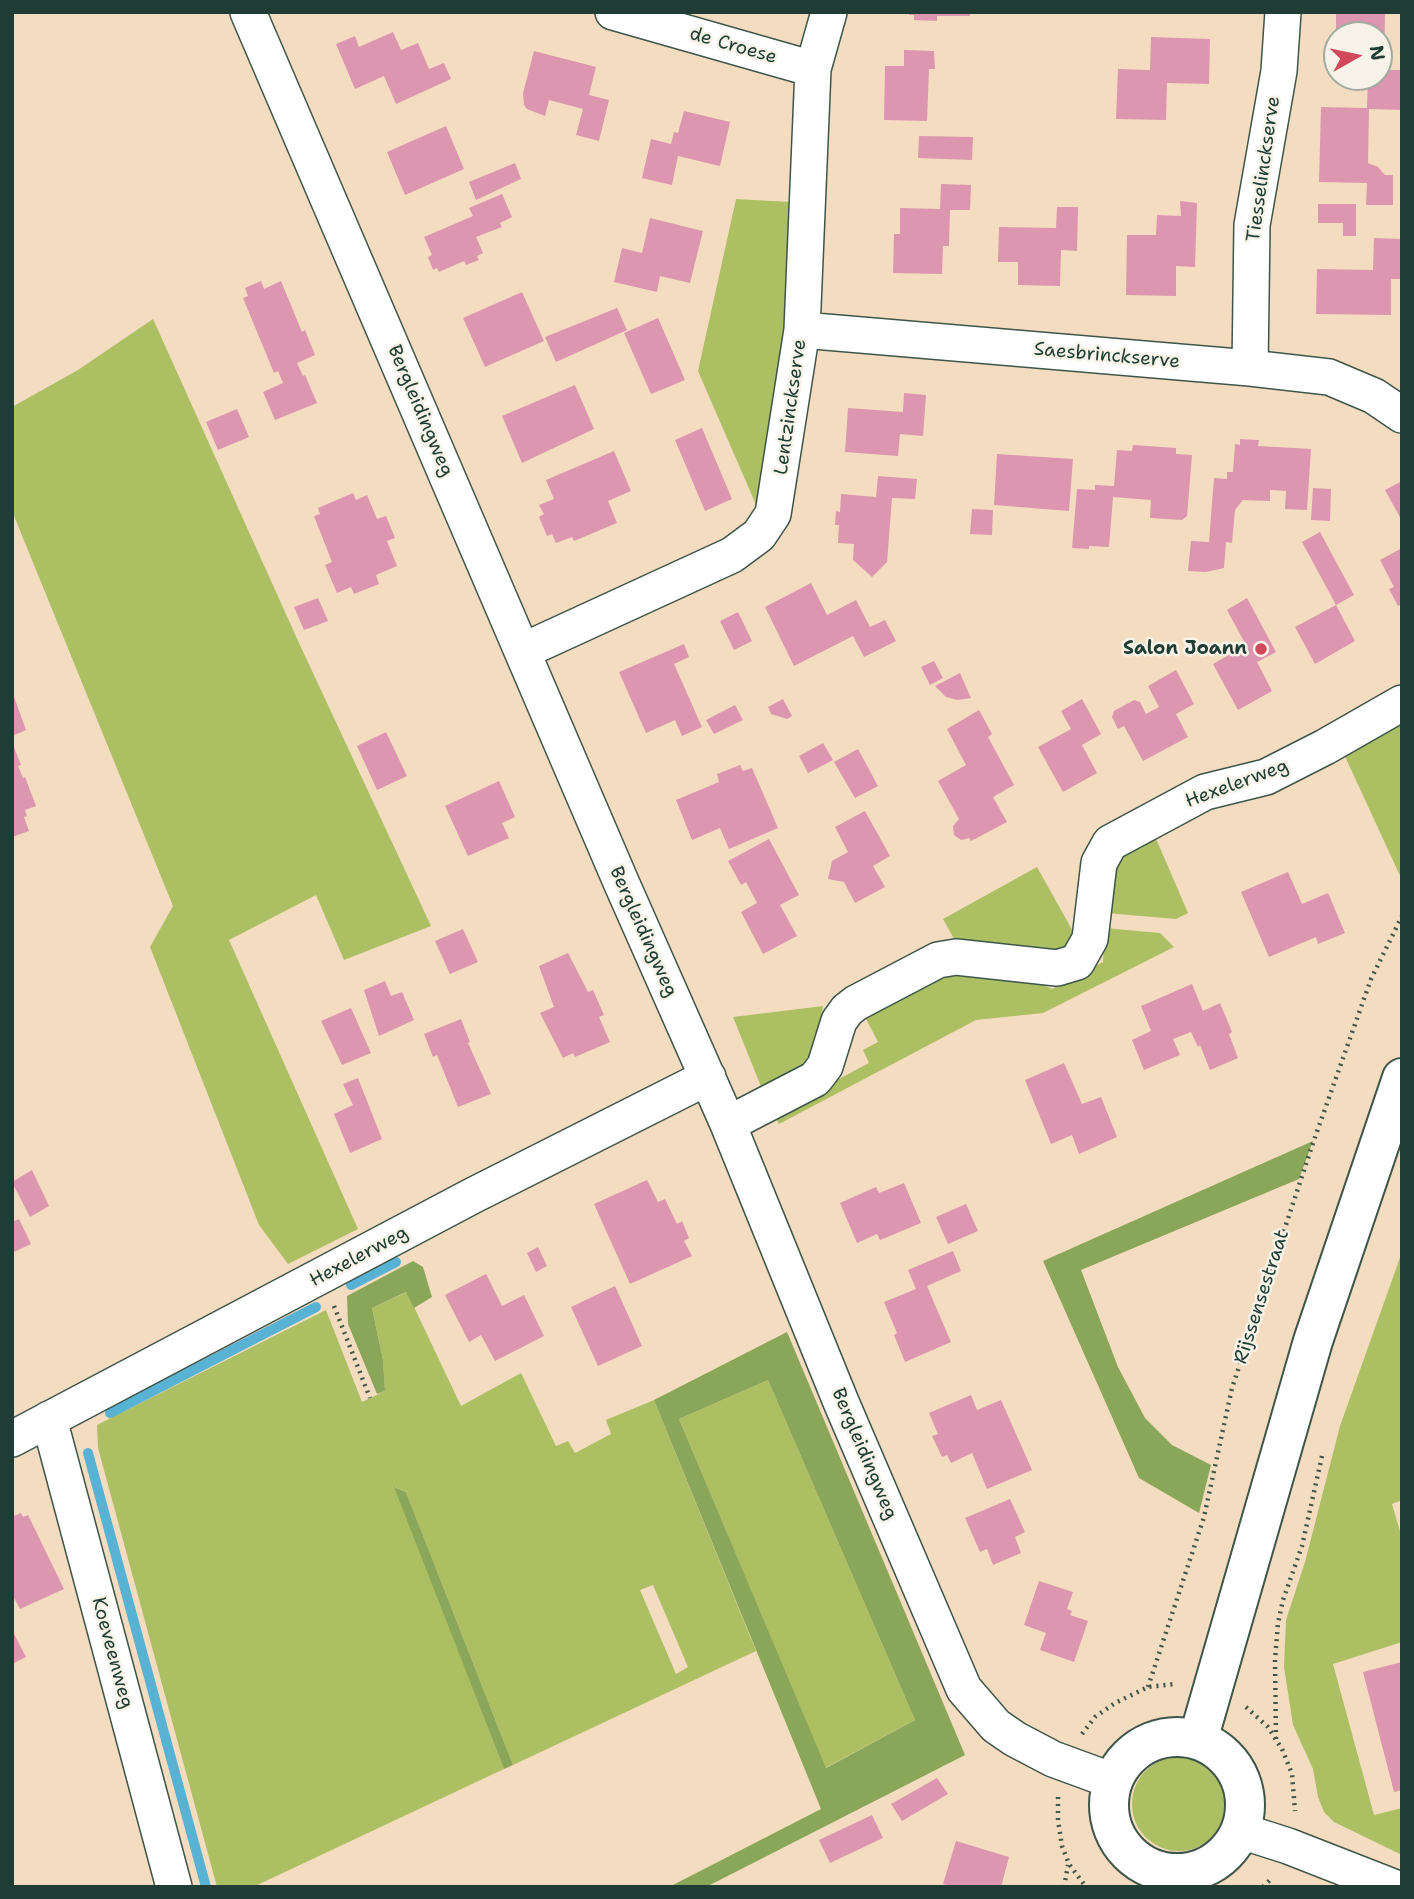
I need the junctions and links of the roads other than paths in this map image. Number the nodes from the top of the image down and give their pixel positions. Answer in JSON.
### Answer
{"nodes":[{"id":1,"x":248,"y":12,"type":"edge"},
{"id":2,"x":613,"y":12,"type":"edge"},
{"id":3,"x":829,"y":12,"type":"edge"},
{"id":4,"x":1283,"y":12,"type":"edge"},
{"id":5,"x":813,"y":69,"type":"junction"},
{"id":6,"x":802,"y":330,"type":"junction"},
{"id":7,"x":1250,"y":368,"type":"junction"},
{"id":8,"x":1402,"y":415,"type":"edge"},
{"id":9,"x":523,"y":651,"type":"junction"},
{"id":10,"x":1402,"y":703,"type":"edge"},
{"id":11,"x":708,"y":1077,"type":"junction"},
{"id":12,"x":1402,"y":1078,"type":"edge"},
{"id":13,"x":728,"y":1124,"type":"junction"},
{"id":14,"x":50,"y":1419,"type":"junction"},
{"id":15,"x":12,"y":1439,"type":"edge"},
{"id":16,"x":1198,"y":1740,"type":"junction"},
{"id":17,"x":1113,"y":1782,"type":"junction"},
{"id":18,"x":1241,"y":1831,"type":"junction"},
{"id":19,"x":1149,"y":1878,"type":"edge"},
{"id":20,"x":174,"y":1887,"type":"edge"},
{"id":21,"x":1393,"y":1887,"type":"edge"}],
"edges":[{"from":1,"to":9,"type":"street","name":"Bergleidingweg"},
{"from":2,"to":5,"type":"street","name":"de Croese"},
{"from":3,"to":5,"type":"street","name":"Lentzinckserve"},
{"from":4,"to":7,"type":"street","name":"Tiesselinckserve"},
{"from":5,"to":6,"type":"street","name":"Lentzinckserve"},
{"from":6,"to":7,"type":"street","name":"Saesbrinckserve"},
{"from":6,"to":9,"type":"street","name":"Lentzinckserve"},
{"from":7,"to":8,"type":"street","name":"Saesbrinckserve"},
{"from":9,"to":11,"type":"street","name":"Bergleidingweg"},
{"from":10,"to":13,"type":"street","name":"Hexelerweg"},
{"from":11,"to":13,"type":"street","name":"Bergleidingweg"},
{"from":11,"to":14,"type":"street","name":"Hexelerweg"},
{"from":12,"to":16,"type":"main road"},
{"from":13,"to":17,"type":"street","name":"Bergleidingweg"},
{"from":14,"to":15,"type":"street","name":"Hexelerweg"},
{"from":14,"to":20,"type":"street","name":"Koeveenweg"},
{"from":16,"to":17,"type":"main road"},
{"from":16,"to":18,"type":"main road"},
{"from":17,"to":19,"type":"main road"},
{"from":18,"to":19,"type":"main road"},
{"from":18,"to":21,"type":"street"}]}
